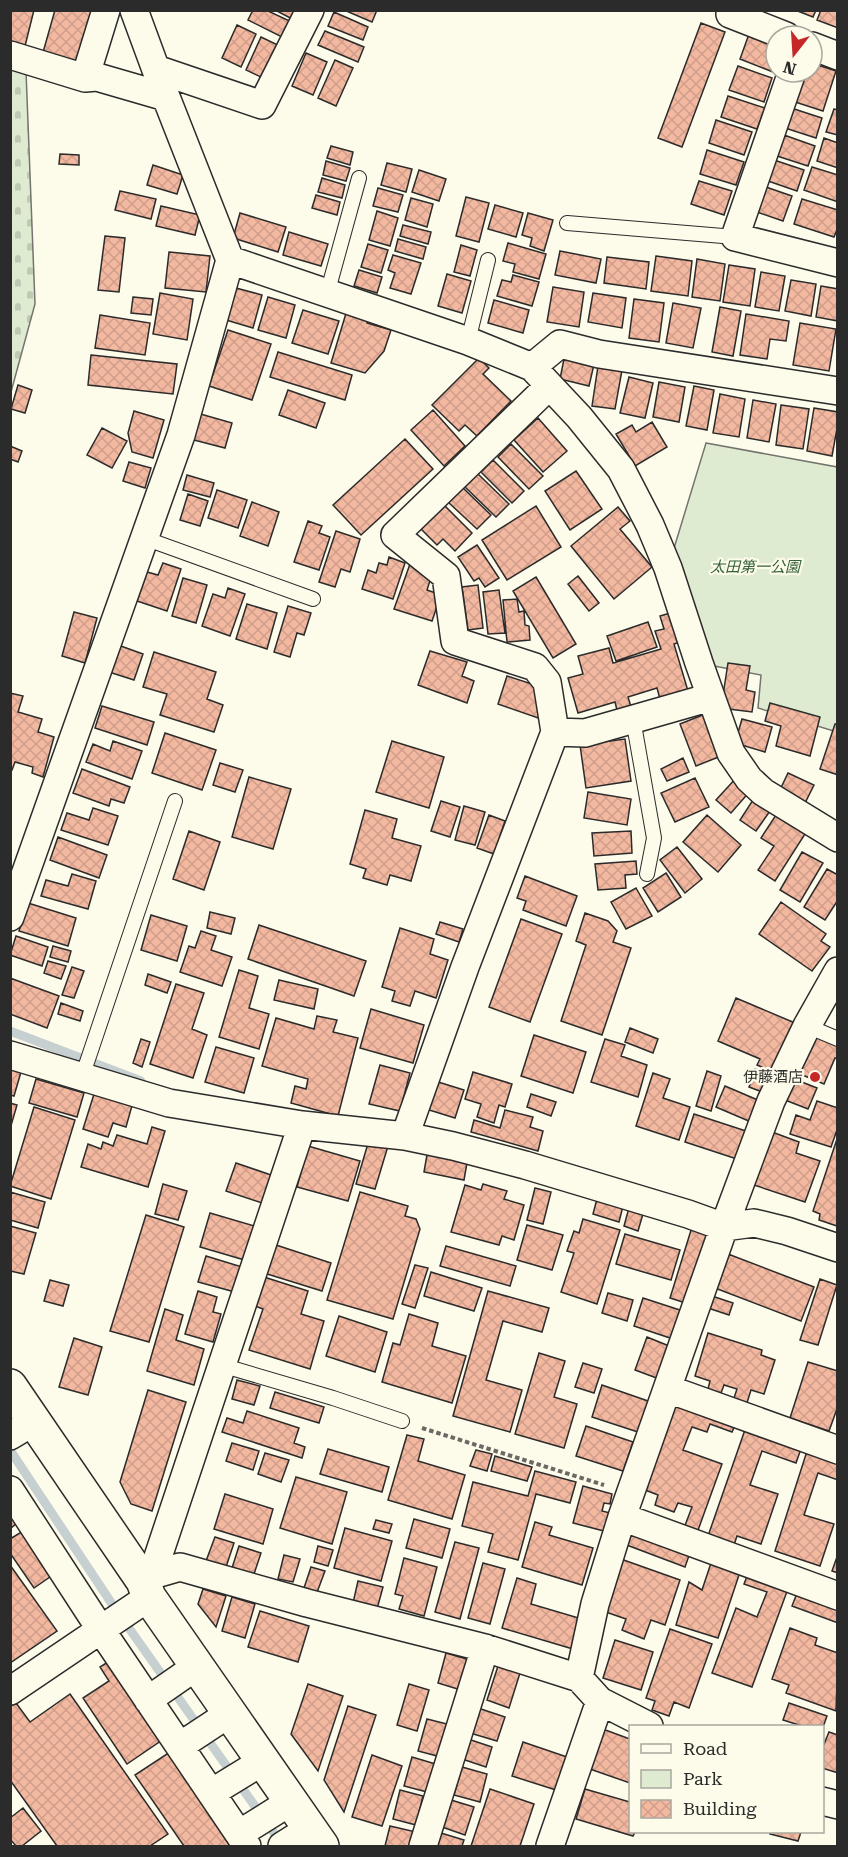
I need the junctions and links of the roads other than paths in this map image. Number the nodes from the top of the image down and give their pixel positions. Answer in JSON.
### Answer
{"nodes":[{"id":1,"x":106,"y":10,"type":"edge"},
{"id":2,"x":135,"y":10,"type":"edge"},
{"id":3,"x":310,"y":10,"type":"edge"},
{"id":4,"x":729,"y":14,"type":"dead end"},
{"id":5,"x":764,"y":28,"type":"edge"},
{"id":6,"x":10,"y":55,"type":"edge"},
{"id":7,"x":156,"y":69,"type":"junction"},
{"id":8,"x":85,"y":78,"type":"junction"},
{"id":9,"x":788,"y":84,"type":"edge"},
{"id":10,"x":166,"y":97,"type":"junction"},
{"id":11,"x":359,"y":178,"type":"dead end"},
{"id":12,"x":567,"y":223,"type":"dead end"},
{"id":13,"x":735,"y":237,"type":"junction"},
{"id":14,"x":230,"y":260,"type":"junction"},
{"id":15,"x":488,"y":260,"type":"dead end"},
{"id":16,"x":837,"y":263,"type":"edge"},
{"id":17,"x":327,"y":294,"type":"junction"},
{"id":18,"x":468,"y":341,"type":"junction"},
{"id":19,"x":540,"y":376,"type":"junction"},
{"id":20,"x":837,"y":391,"type":"edge"},
{"id":21,"x":144,"y":538,"type":"junction"},
{"id":22,"x":313,"y":599,"type":"dead end"},
{"id":23,"x":711,"y":697,"type":"junction"},
{"id":24,"x":633,"y":719,"type":"junction"},
{"id":25,"x":555,"y":732,"type":"junction"},
{"id":26,"x":175,"y":801,"type":"dead end"},
{"id":27,"x":837,"y":838,"type":"edge"},
{"id":28,"x":647,"y":874,"type":"dead end"},
{"id":29,"x":10,"y":917,"type":"edge"},
{"id":30,"x":837,"y":971,"type":"edge"},
{"id":31,"x":807,"y":1026,"type":"junction"},
{"id":32,"x":837,"y":1039,"type":"edge"},
{"id":33,"x":10,"y":1055,"type":"edge"},
{"id":34,"x":86,"y":1065,"type":"junction"},
{"id":35,"x":302,"y":1125,"type":"junction"},
{"id":36,"x":405,"y":1136,"type":"junction"},
{"id":37,"x":724,"y":1227,"type":"junction"},
{"id":38,"x":837,"y":1248,"type":"edge"},
{"id":39,"x":221,"y":1365,"type":"junction"},
{"id":40,"x":11,"y":1389,"type":"edge"},
{"id":41,"x":668,"y":1389,"type":"junction"},
{"id":42,"x":402,"y":1421,"type":"road end"},
{"id":43,"x":20,"y":1431,"type":"edge"},
{"id":44,"x":837,"y":1450,"type":"edge"},
{"id":45,"x":10,"y":1490,"type":"edge"},
{"id":46,"x":625,"y":1505,"type":"junction"},
{"id":47,"x":143,"y":1591,"type":"junction"},
{"id":48,"x":837,"y":1596,"type":"edge"},
{"id":49,"x":101,"y":1630,"type":"junction"},
{"id":50,"x":485,"y":1648,"type":"junction"},
{"id":51,"x":188,"y":1673,"type":"junction"},
{"id":52,"x":579,"y":1678,"type":"junction"},
{"id":53,"x":10,"y":1691,"type":"edge"},
{"id":54,"x":148,"y":1700,"type":"junction"},
{"id":55,"x":600,"y":1701,"type":"junction"},
{"id":56,"x":220,"y":1719,"type":"junction"},
{"id":57,"x":647,"y":1725,"type":"edge"},
{"id":58,"x":180,"y":1746,"type":"junction"},
{"id":59,"x":253,"y":1767,"type":"junction"},
{"id":60,"x":212,"y":1793,"type":"junction"},
{"id":61,"x":281,"y":1808,"type":"junction"},
{"id":62,"x":243,"y":1840,"type":"edge"},
{"id":63,"x":301,"y":1841,"type":"edge"},
{"id":64,"x":423,"y":1846,"type":"edge"},
{"id":65,"x":550,"y":1846,"type":"edge"}],
"edges":[{"from":1,"to":8,"type":"street"},
{"from":2,"to":7,"type":"street"},
{"from":3,"to":7,"type":"street"},
{"from":4,"to":5,"type":"street"},
{"from":6,"to":8,"type":"street"},
{"from":7,"to":10,"type":"street"},
{"from":8,"to":10,"type":"street"},
{"from":9,"to":13,"type":"street"},
{"from":10,"to":14,"type":"street"},
{"from":11,"to":17,"type":"lane"},
{"from":12,"to":13,"type":"lane"},
{"from":13,"to":16,"type":"street"},
{"from":14,"to":17,"type":"street"},
{"from":14,"to":21,"type":"street"},
{"from":15,"to":18,"type":"lane"},
{"from":17,"to":18,"type":"street"},
{"from":18,"to":19,"type":"street"},
{"from":19,"to":20,"type":"street"},
{"from":19,"to":23,"type":"street"},
{"from":19,"to":25,"type":"street"},
{"from":21,"to":22,"type":"lane"},
{"from":21,"to":29,"type":"street"},
{"from":23,"to":24,"type":"street"},
{"from":23,"to":27,"type":"street"},
{"from":24,"to":25,"type":"street"},
{"from":24,"to":28,"type":"lane"},
{"from":25,"to":36,"type":"street"},
{"from":26,"to":34,"type":"lane"},
{"from":30,"to":31,"type":"street"},
{"from":31,"to":32,"type":"lane"},
{"from":31,"to":37,"type":"street"},
{"from":33,"to":34,"type":"street"},
{"from":34,"to":35,"type":"street"},
{"from":35,"to":36,"type":"street"},
{"from":35,"to":39,"type":"street"},
{"from":36,"to":37,"type":"street"},
{"from":37,"to":38,"type":"street"},
{"from":37,"to":41,"type":"street"},
{"from":39,"to":42,"type":"lane"},
{"from":39,"to":47,"type":"street"},
{"from":40,"to":43,"type":"street"},
{"from":41,"to":44,"type":"street"},
{"from":41,"to":46,"type":"street"},
{"from":43,"to":47,"type":"street"},
{"from":45,"to":49,"type":"street"},
{"from":46,"to":48,"type":"street"},
{"from":46,"to":52,"type":"street"},
{"from":47,"to":49,"type":"street"},
{"from":47,"to":50,"type":"street"},
{"from":47,"to":51,"type":"street"},
{"from":49,"to":53,"type":"street"},
{"from":49,"to":54,"type":"street"},
{"from":50,"to":52,"type":"street"},
{"from":50,"to":64,"type":"street"},
{"from":51,"to":54,"type":"street"},
{"from":51,"to":56,"type":"street"},
{"from":52,"to":55,"type":"street"},
{"from":54,"to":58,"type":"street"},
{"from":55,"to":57,"type":"street"},
{"from":55,"to":65,"type":"street"},
{"from":56,"to":58,"type":"street"},
{"from":56,"to":59,"type":"street"},
{"from":58,"to":60,"type":"street"},
{"from":59,"to":60,"type":"street"},
{"from":59,"to":61,"type":"street"},
{"from":60,"to":62,"type":"street"},
{"from":61,"to":62,"type":"street"},
{"from":61,"to":63,"type":"street"}]}
